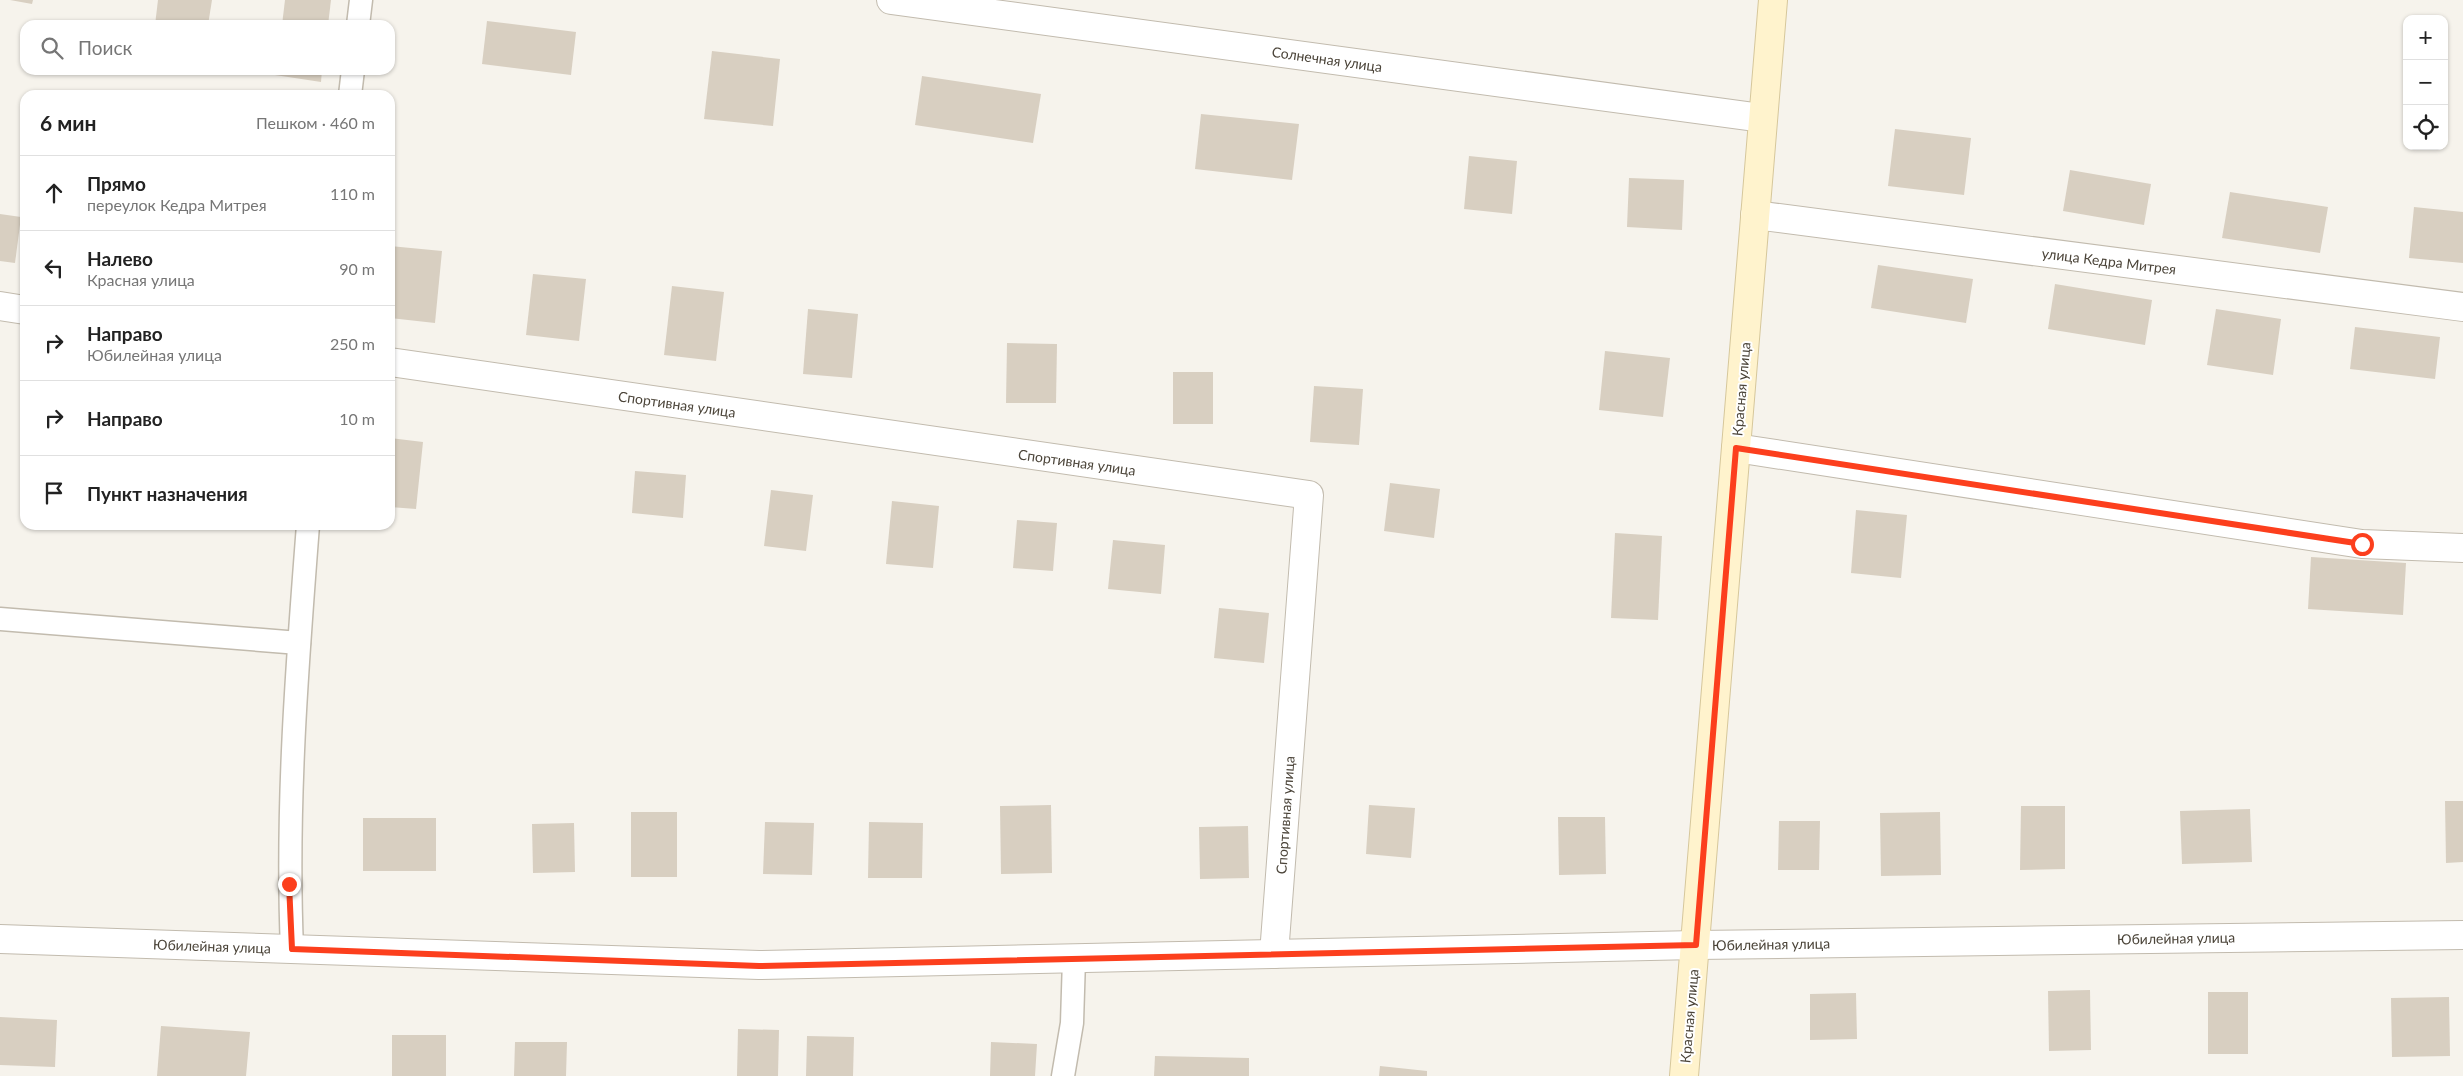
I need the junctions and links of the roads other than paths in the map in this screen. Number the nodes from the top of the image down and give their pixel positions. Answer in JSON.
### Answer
{"nodes":[{"id":1,"x":361,"y":0,"type":"edge"},
{"id":2,"x":891,"y":0,"type":"edge"},
{"id":3,"x":1773,"y":0,"type":"edge"},
{"id":4,"x":359,"y":20,"type":"edge"},
{"id":5,"x":352,"y":75,"type":"edge"},
{"id":6,"x":351,"y":90,"type":"edge"},
{"id":7,"x":1762,"y":118,"type":"junction"},
{"id":8,"x":1755,"y":215,"type":"junction"},
{"id":9,"x":0,"y":306,"type":"edge"},
{"id":10,"x":2463,"y":307,"type":"edge"},
{"id":11,"x":20,"y":309,"type":"edge"},
{"id":12,"x":395,"y":363,"type":"edge"},
{"id":13,"x":1736,"y":448,"type":"junction"},
{"id":14,"x":308,"y":530,"type":"edge"},
{"id":15,"x":2463,"y":548,"type":"edge"},
{"id":16,"x":0,"y":619,"type":"edge"},
{"id":17,"x":299,"y":643,"type":"junction"},
{"id":18,"x":2463,"y":934,"type":"edge"},
{"id":19,"x":0,"y":939,"type":"edge"},
{"id":20,"x":1696,"y":945,"type":"junction"},
{"id":21,"x":292,"y":949,"type":"junction"},
{"id":22,"x":1274,"y":954,"type":"junction"},
{"id":23,"x":1074,"y":959,"type":"junction"},
{"id":24,"x":1064,"y":1076,"type":"edge"},
{"id":25,"x":1684,"y":1076,"type":"edge"}],
"edges":[{"from":1,"to":4,"type":"lane"},
{"from":2,"to":7,"type":"street","name":"Солнечная улица"},
{"from":3,"to":7,"type":"street","name":"Красная улица"},
{"from":5,"to":6,"type":"lane"},
{"from":7,"to":8,"type":"street","name":"Красная улица"},
{"from":8,"to":10,"type":"street","name":"улица Кедра Митрея"},
{"from":8,"to":13,"type":"street","name":"Красная улица"},
{"from":9,"to":11,"type":"street"},
{"from":12,"to":22,"type":"street","name":"Спортивная улица"},
{"from":13,"to":15,"type":"street"},
{"from":13,"to":20,"type":"street","name":"Красная улица"},
{"from":14,"to":17,"type":"lane"},
{"from":16,"to":17,"type":"lane"},
{"from":17,"to":21,"type":"lane"},
{"from":18,"to":20,"type":"street","name":"Юбилейная улица"},
{"from":19,"to":21,"type":"street","name":"Юбилейная улица"},
{"from":20,"to":22,"type":"street","name":"Юбилейная улица"},
{"from":20,"to":25,"type":"street","name":"Красная улица"},
{"from":21,"to":23,"type":"street","name":"Юбилейная улица"},
{"from":22,"to":23,"type":"street","name":"Юбилейная улица"},
{"from":23,"to":24,"type":"lane"}]}
